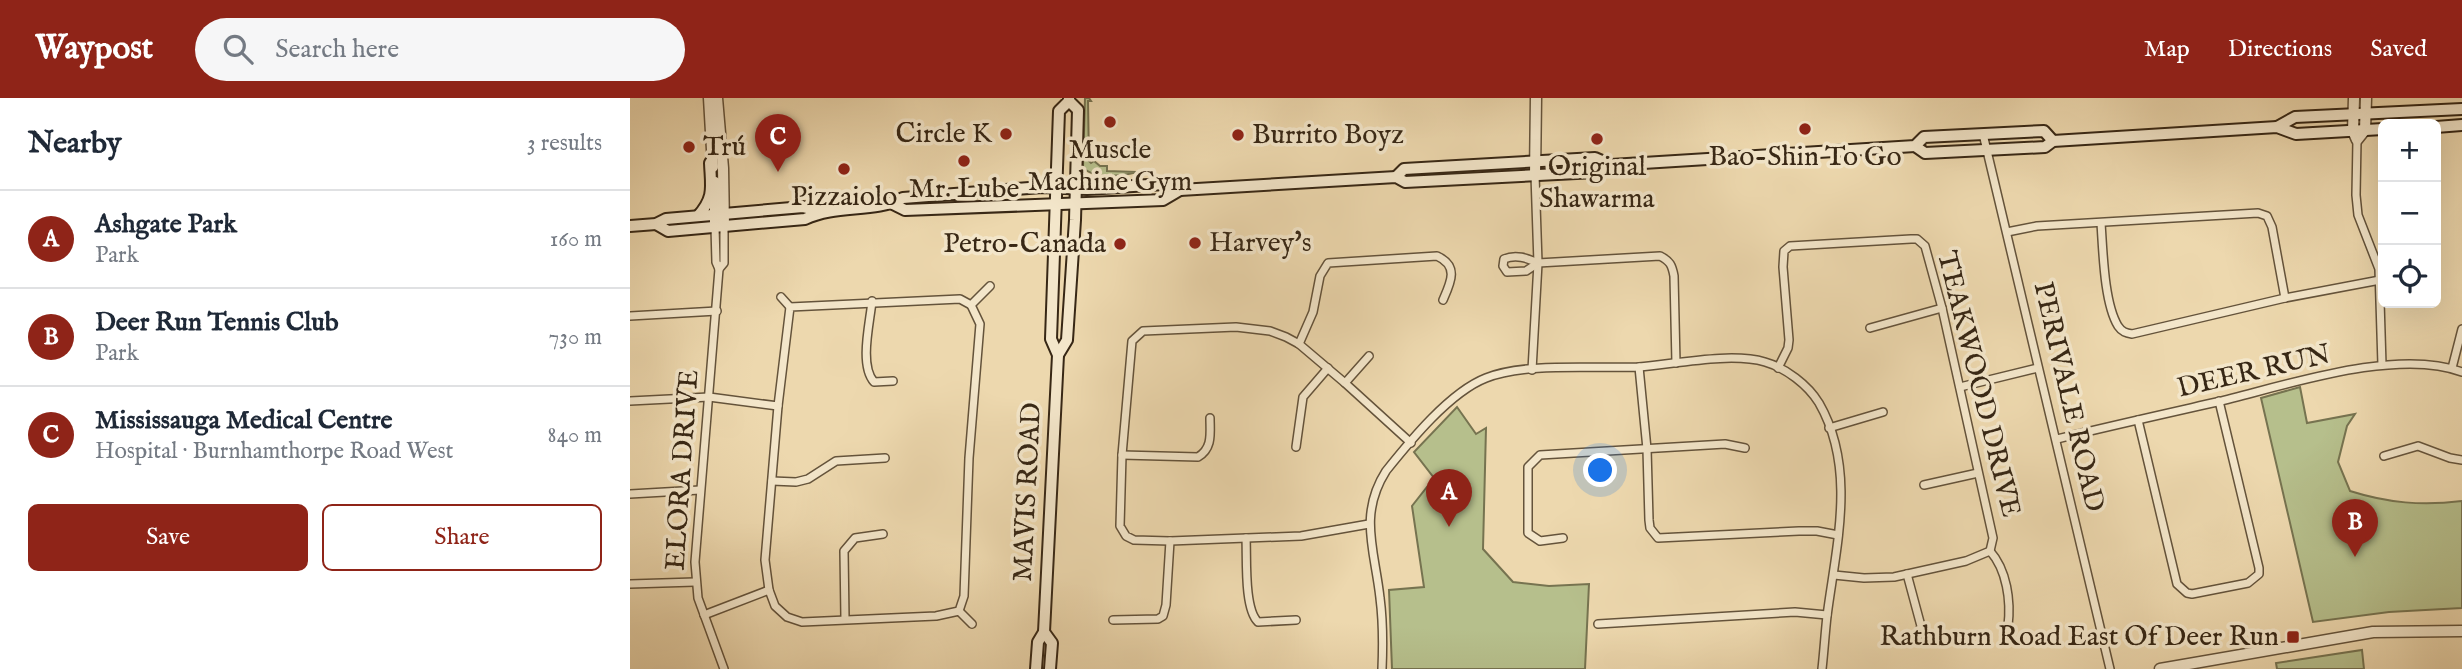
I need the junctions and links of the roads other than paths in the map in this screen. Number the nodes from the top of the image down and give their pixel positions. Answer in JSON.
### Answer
{"nodes":[{"id":1,"x":709,"y":98,"type":"edge"},
{"id":2,"x":717,"y":98,"type":"edge"},
{"id":3,"x":1536,"y":98,"type":"edge"},
{"id":4,"x":2354,"y":98,"type":"edge"},
{"id":5,"x":2366,"y":98,"type":"edge"},
{"id":6,"x":1069,"y":100,"type":"edge"},
{"id":7,"x":2462,"y":110,"type":"edge"},
{"id":8,"x":2366,"y":113,"type":"junction"},
{"id":9,"x":2353,"y":114,"type":"junction"},
{"id":10,"x":2462,"y":125,"type":"edge"},
{"id":11,"x":2277,"y":127,"type":"junction"},
{"id":12,"x":2441,"y":127,"type":"edge"},
{"id":13,"x":2365,"y":130,"type":"junction"},
{"id":14,"x":2378,"y":130,"type":"edge"},
{"id":15,"x":1983,"y":134,"type":"junction"},
{"id":16,"x":2355,"y":136,"type":"junction"},
{"id":17,"x":2053,"y":141,"type":"junction"},
{"id":18,"x":1915,"y":146,"type":"junction"},
{"id":19,"x":1986,"y":150,"type":"junction"},
{"id":20,"x":712,"y":160,"type":"junction"},
{"id":21,"x":1535,"y":161,"type":"junction"},
{"id":22,"x":1611,"y":165,"type":"junction"},
{"id":23,"x":1535,"y":175,"type":"junction"},
{"id":24,"x":1396,"y":177,"type":"junction"},
{"id":25,"x":1056,"y":188,"type":"junction"},
{"id":26,"x":1075,"y":188,"type":"junction"},
{"id":27,"x":1180,"y":190,"type":"junction"},
{"id":28,"x":893,"y":204,"type":"junction"},
{"id":29,"x":1056,"y":204,"type":"junction"},
{"id":30,"x":1075,"y":205,"type":"junction"},
{"id":31,"x":698,"y":216,"type":"junction"},
{"id":32,"x":719,"y":220,"type":"junction"},
{"id":33,"x":2101,"y":223,"type":"junction"},
{"id":34,"x":656,"y":224,"type":"junction"},
{"id":35,"x":630,"y":226,"type":"edge"},
{"id":36,"x":2007,"y":232,"type":"junction"},
{"id":37,"x":1538,"y":263,"type":"junction"},
{"id":38,"x":2378,"y":266,"type":"edge"},
{"id":39,"x":2378,"y":280,"type":"edge"},
{"id":40,"x":990,"y":286,"type":"dead end"},
{"id":41,"x":781,"y":297,"type":"dead end"},
{"id":42,"x":2285,"y":298,"type":"junction"},
{"id":43,"x":1443,"y":300,"type":"dead end"},
{"id":44,"x":872,"y":301,"type":"junction"},
{"id":45,"x":971,"y":305,"type":"junction"},
{"id":46,"x":790,"y":307,"type":"junction"},
{"id":47,"x":1942,"y":308,"type":"junction"},
{"id":48,"x":2380,"y":308,"type":"edge"},
{"id":49,"x":717,"y":311,"type":"junction"},
{"id":50,"x":630,"y":316,"type":"edge"},
{"id":51,"x":1870,"y":328,"type":"dead end"},
{"id":52,"x":2462,"y":329,"type":"edge"},
{"id":53,"x":1299,"y":344,"type":"junction"},
{"id":54,"x":1058,"y":355,"type":"junction"},
{"id":55,"x":1369,"y":356,"type":"dead end"},
{"id":56,"x":1676,"y":363,"type":"junction"},
{"id":57,"x":2382,"y":365,"type":"junction"},
{"id":58,"x":1639,"y":367,"type":"junction"},
{"id":59,"x":1328,"y":368,"type":"junction"},
{"id":60,"x":1778,"y":368,"type":"junction"},
{"id":61,"x":2452,"y":368,"type":"junction"},
{"id":62,"x":2038,"y":369,"type":"junction"},
{"id":63,"x":1532,"y":370,"type":"junction"},
{"id":64,"x":2462,"y":372,"type":"edge"},
{"id":65,"x":894,"y":382,"type":"dead end"},
{"id":66,"x":1345,"y":383,"type":"junction"},
{"id":67,"x":1960,"y":387,"type":"junction"},
{"id":68,"x":709,"y":397,"type":"junction"},
{"id":69,"x":630,"y":401,"type":"edge"},
{"id":70,"x":2219,"y":401,"type":"junction"},
{"id":71,"x":778,"y":406,"type":"junction"},
{"id":72,"x":1882,"y":412,"type":"dead end"},
{"id":73,"x":1209,"y":418,"type":"dead end"},
{"id":74,"x":2138,"y":420,"type":"junction"},
{"id":75,"x":1829,"y":428,"type":"junction"},
{"id":76,"x":2057,"y":439,"type":"junction"},
{"id":77,"x":1411,"y":443,"type":"junction"},
{"id":78,"x":1296,"y":447,"type":"dead end"},
{"id":79,"x":1745,"y":448,"type":"dead end"},
{"id":80,"x":1647,"y":450,"type":"junction"},
{"id":81,"x":1122,"y":455,"type":"junction"},
{"id":82,"x":2384,"y":456,"type":"dead end"},
{"id":83,"x":885,"y":458,"type":"dead end"},
{"id":84,"x":2462,"y":460,"type":"edge"},
{"id":85,"x":1978,"y":473,"type":"junction"},
{"id":86,"x":772,"y":481,"type":"junction"},
{"id":87,"x":1924,"y":485,"type":"dead end"},
{"id":88,"x":700,"y":489,"type":"junction"},
{"id":89,"x":630,"y":494,"type":"edge"},
{"id":90,"x":1369,"y":524,"type":"junction"},
{"id":91,"x":883,"y":534,"type":"dead end"},
{"id":92,"x":1838,"y":535,"type":"junction"},
{"id":93,"x":1246,"y":538,"type":"junction"},
{"id":94,"x":1563,"y":538,"type":"dead end"},
{"id":95,"x":1170,"y":541,"type":"junction"},
{"id":96,"x":1990,"y":551,"type":"junction"},
{"id":97,"x":1907,"y":574,"type":"junction"},
{"id":98,"x":1834,"y":575,"type":"junction"},
{"id":99,"x":695,"y":582,"type":"junction"},
{"id":100,"x":630,"y":584,"type":"edge"},
{"id":101,"x":769,"y":590,"type":"junction"},
{"id":102,"x":959,"y":611,"type":"junction"},
{"id":103,"x":704,"y":615,"type":"junction"},
{"id":104,"x":1827,"y":615,"type":"junction"},
{"id":105,"x":845,"y":619,"type":"junction"},
{"id":106,"x":1113,"y":620,"type":"dead end"},
{"id":107,"x":1296,"y":620,"type":"dead end"},
{"id":108,"x":972,"y":624,"type":"dead end"},
{"id":109,"x":1598,"y":625,"type":"dead end"},
{"id":110,"x":2008,"y":626,"type":"dead end"},
{"id":111,"x":2462,"y":631,"type":"edge"},
{"id":112,"x":1044,"y":632,"type":"junction"},
{"id":113,"x":1916,"y":642,"type":"dead end"},
{"id":114,"x":724,"y":669,"type":"edge"},
{"id":115,"x":1036,"y":669,"type":"edge"},
{"id":116,"x":1050,"y":669,"type":"edge"},
{"id":117,"x":1382,"y":669,"type":"edge"},
{"id":118,"x":1822,"y":669,"type":"edge"},
{"id":119,"x":2110,"y":669,"type":"edge"},
{"id":120,"x":2160,"y":669,"type":"edge"}],
"edges":[{"from":1,"to":20,"type":"street"},
{"from":2,"to":32,"type":"street"},
{"from":3,"to":21,"type":"street"},
{"from":4,"to":9,"type":"street"},
{"from":5,"to":8,"type":"street"},
{"from":6,"to":25,"type":"main road","name":"MAVIS ROAD"},
{"from":6,"to":26,"type":"main road","name":"MAVIS ROAD"},
{"from":7,"to":8,"type":"main road"},
{"from":8,"to":9,"type":"main road"},
{"from":8,"to":13,"type":"street"},
{"from":9,"to":11,"type":"main road"},
{"from":9,"to":16,"type":"street"},
{"from":10,"to":12,"type":"main road"},
{"from":11,"to":16,"type":"main road"},
{"from":11,"to":17,"type":"main road"},
{"from":13,"to":14,"type":"main road"},
{"from":13,"to":16,"type":"main road"},
{"from":15,"to":17,"type":"main road"},
{"from":15,"to":18,"type":"main road"},
{"from":15,"to":19,"type":"street","name":"PERIVALE ROAD"},
{"from":16,"to":38,"type":"street"},
{"from":17,"to":19,"type":"main road"},
{"from":18,"to":19,"type":"main road"},
{"from":18,"to":22,"type":"main road"},
{"from":19,"to":36,"type":"street","name":"PERIVALE ROAD"},
{"from":20,"to":31,"type":"main road"},
{"from":20,"to":32,"type":"street"},
{"from":21,"to":22,"type":"main road"},
{"from":21,"to":23,"type":"street"},
{"from":21,"to":24,"type":"main road"},
{"from":22,"to":23,"type":"main road"},
{"from":23,"to":24,"type":"main road"},
{"from":23,"to":37,"type":"street"},
{"from":24,"to":27,"type":"main road"},
{"from":25,"to":26,"type":"main road"},
{"from":25,"to":28,"type":"main road"},
{"from":25,"to":29,"type":"main road","name":"MAVIS ROAD"},
{"from":26,"to":27,"type":"main road"},
{"from":26,"to":30,"type":"main road","name":"MAVIS ROAD"},
{"from":27,"to":30,"type":"main road"},
{"from":28,"to":29,"type":"main road"},
{"from":28,"to":32,"type":"main road"},
{"from":29,"to":30,"type":"main road"},
{"from":29,"to":54,"type":"main road","name":"MAVIS ROAD"},
{"from":30,"to":54,"type":"main road","name":"MAVIS ROAD"},
{"from":31,"to":32,"type":"main road"},
{"from":31,"to":34,"type":"main road"},
{"from":32,"to":34,"type":"main road"},
{"from":32,"to":49,"type":"street","name":"ELORA DRIVE"},
{"from":33,"to":36,"type":"street"},
{"from":33,"to":42,"type":"street"},
{"from":33,"to":42,"type":"street"},
{"from":34,"to":35,"type":"main road"},
{"from":36,"to":62,"type":"street","name":"PERIVALE ROAD"},
{"from":37,"to":56,"type":"street"},
{"from":37,"to":63,"type":"street"},
{"from":39,"to":42,"type":"street"},
{"from":40,"to":45,"type":"street"},
{"from":41,"to":46,"type":"street"},
{"from":43,"to":53,"type":"street"},
{"from":44,"to":45,"type":"street"},
{"from":44,"to":46,"type":"street"},
{"from":44,"to":65,"type":"street"},
{"from":45,"to":102,"type":"street"},
{"from":46,"to":71,"type":"street"},
{"from":47,"to":51,"type":"street"},
{"from":47,"to":60,"type":"street","name":"TEAKWOOD DRIVE"},
{"from":47,"to":67,"type":"street","name":"TEAKWOOD DRIVE"},
{"from":48,"to":57,"type":"street"},
{"from":49,"to":50,"type":"street"},
{"from":49,"to":68,"type":"street","name":"ELORA DRIVE"},
{"from":52,"to":61,"type":"street"},
{"from":53,"to":59,"type":"street"},
{"from":53,"to":81,"type":"street"},
{"from":54,"to":112,"type":"main road","name":"MAVIS ROAD"},
{"from":55,"to":66,"type":"street"},
{"from":56,"to":58,"type":"street"},
{"from":56,"to":60,"type":"street"},
{"from":57,"to":61,"type":"street","name":"DEER RUN"},
{"from":57,"to":70,"type":"street","name":"DEER RUN"},
{"from":58,"to":63,"type":"street"},
{"from":58,"to":80,"type":"street"},
{"from":59,"to":66,"type":"street"},
{"from":59,"to":78,"type":"street"},
{"from":60,"to":75,"type":"street"},
{"from":61,"to":64,"type":"street","name":"DEER RUN"},
{"from":62,"to":67,"type":"street"},
{"from":62,"to":76,"type":"street","name":"PERIVALE ROAD"},
{"from":63,"to":77,"type":"street"},
{"from":66,"to":77,"type":"street"},
{"from":67,"to":85,"type":"street","name":"TEAKWOOD DRIVE"},
{"from":68,"to":69,"type":"street"},
{"from":68,"to":71,"type":"street"},
{"from":68,"to":88,"type":"street","name":"ELORA DRIVE"},
{"from":70,"to":74,"type":"street","name":"DEER RUN"},
{"from":70,"to":74,"type":"street"},
{"from":71,"to":86,"type":"street"},
{"from":72,"to":75,"type":"street"},
{"from":73,"to":81,"type":"street"},
{"from":74,"to":76,"type":"street","name":"DEER RUN"},
{"from":75,"to":92,"type":"street"},
{"from":76,"to":119,"type":"street","name":"PERIVALE ROAD"},
{"from":77,"to":90,"type":"street"},
{"from":79,"to":80,"type":"street"},
{"from":80,"to":92,"type":"street"},
{"from":80,"to":94,"type":"street"},
{"from":81,"to":95,"type":"street"},
{"from":82,"to":84,"type":"street"},
{"from":83,"to":86,"type":"street"},
{"from":85,"to":87,"type":"street"},
{"from":85,"to":96,"type":"street","name":"TEAKWOOD DRIVE"},
{"from":86,"to":101,"type":"street"},
{"from":88,"to":89,"type":"street"},
{"from":88,"to":99,"type":"street","name":"ELORA DRIVE"},
{"from":90,"to":93,"type":"street"},
{"from":90,"to":117,"type":"street"},
{"from":91,"to":105,"type":"street"},
{"from":92,"to":98,"type":"street"},
{"from":93,"to":95,"type":"street"},
{"from":93,"to":107,"type":"street"},
{"from":95,"to":106,"type":"street"},
{"from":96,"to":97,"type":"street","name":"TEAKWOOD DRIVE"},
{"from":96,"to":110,"type":"street"},
{"from":97,"to":98,"type":"street","name":"TEAKWOOD DRIVE"},
{"from":97,"to":113,"type":"street"},
{"from":98,"to":104,"type":"street"},
{"from":99,"to":100,"type":"street"},
{"from":99,"to":103,"type":"street","name":"ELORA DRIVE"},
{"from":101,"to":103,"type":"street"},
{"from":101,"to":105,"type":"street"},
{"from":102,"to":105,"type":"street"},
{"from":102,"to":108,"type":"street"},
{"from":103,"to":114,"type":"street","name":"ELORA DRIVE"},
{"from":104,"to":109,"type":"street"},
{"from":104,"to":118,"type":"street"},
{"from":111,"to":120,"type":"street"},
{"from":112,"to":115,"type":"main road","name":"MAVIS ROAD"},
{"from":112,"to":116,"type":"main road","name":"MAVIS ROAD"}]}
